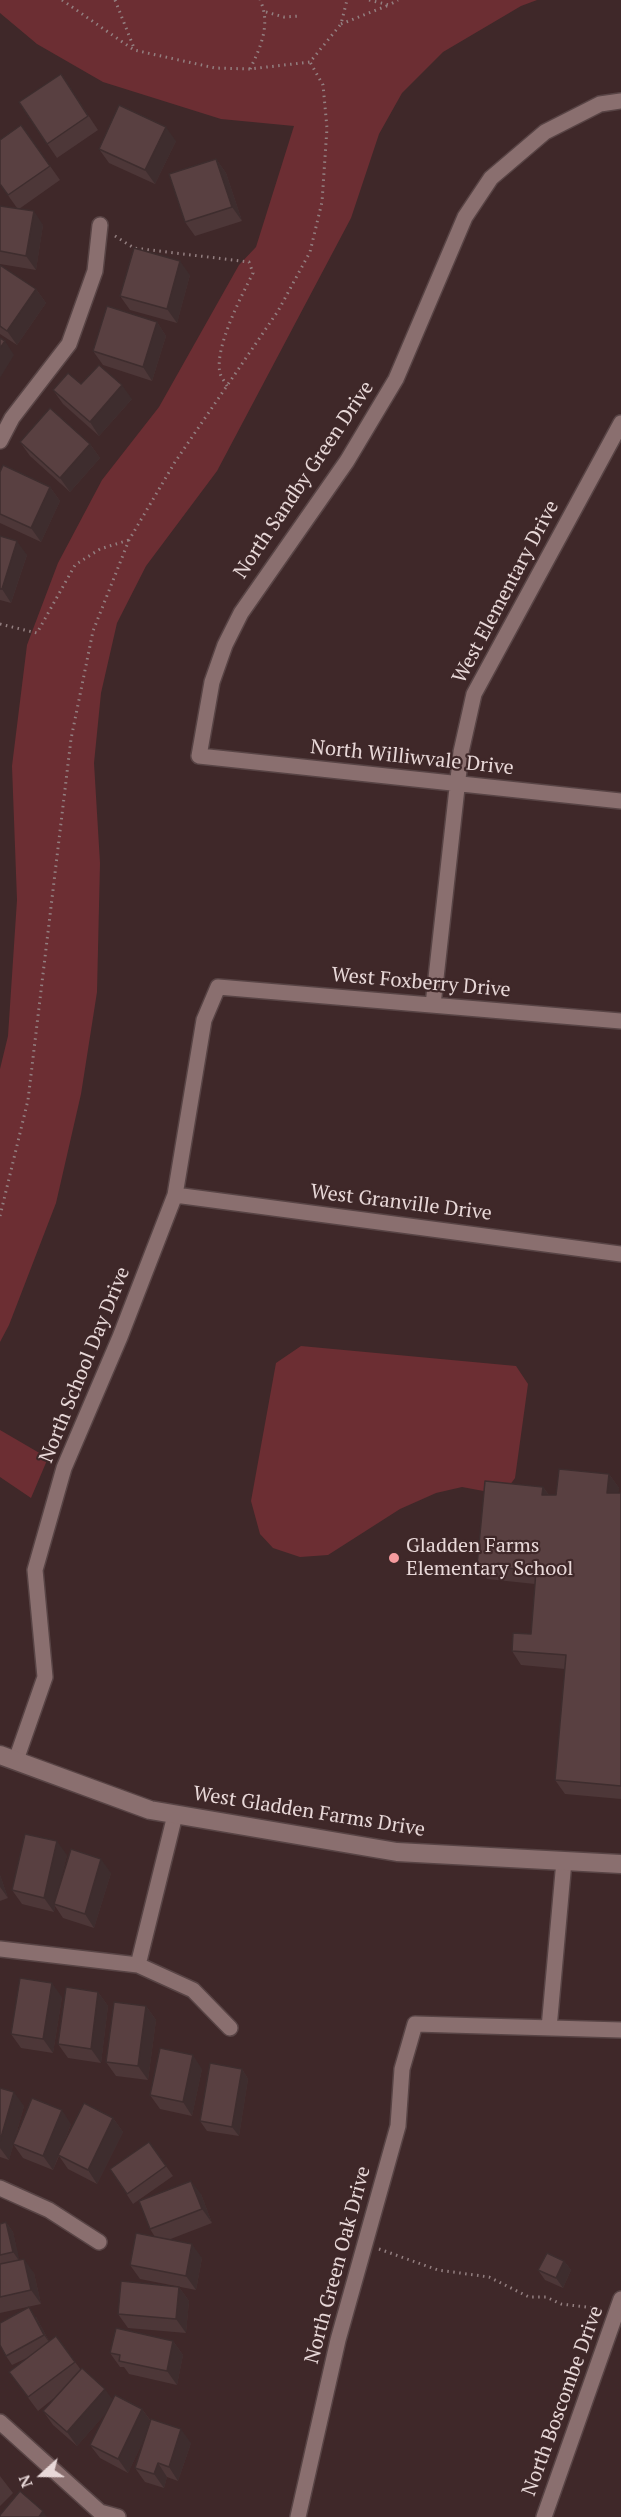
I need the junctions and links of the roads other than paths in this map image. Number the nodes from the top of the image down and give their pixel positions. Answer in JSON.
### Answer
{"nodes":[{"id":1,"x":621,"y":101,"type":"edge"},
{"id":2,"x":100,"y":225,"type":"road end"},
{"id":3,"x":621,"y":423,"type":"edge"},
{"id":4,"x":0,"y":441,"type":"edge"},
{"id":5,"x":199,"y":756,"type":"joint"},
{"id":6,"x":457,"y":784,"type":"junction"},
{"id":7,"x":621,"y":801,"type":"edge"},
{"id":8,"x":218,"y":987,"type":"joint"},
{"id":9,"x":433,"y":1005,"type":"junction"},
{"id":10,"x":621,"y":1021,"type":"edge"},
{"id":11,"x":176,"y":1195,"type":"junction"},
{"id":12,"x":621,"y":1254,"type":"edge"},
{"id":13,"x":8,"y":1757,"type":"edge"},
{"id":14,"x":175,"y":1815,"type":"junction"},
{"id":15,"x":564,"y":1861,"type":"junction"},
{"id":16,"x":621,"y":1864,"type":"edge"},
{"id":17,"x":0,"y":1949,"type":"edge"},
{"id":18,"x":138,"y":1965,"type":"junction"},
{"id":19,"x":230,"y":2028,"type":"dead end"},
{"id":20,"x":549,"y":2028,"type":"junction"},
{"id":21,"x":621,"y":2030,"type":"edge"},
{"id":22,"x":0,"y":2188,"type":"edge"},
{"id":23,"x":99,"y":2242,"type":"dead end"},
{"id":24,"x":621,"y":2299,"type":"edge"},
{"id":25,"x":0,"y":2422,"type":"edge"},
{"id":26,"x":118,"y":2517,"type":"edge"},
{"id":27,"x":298,"y":2517,"type":"edge"},
{"id":28,"x":544,"y":2517,"type":"edge"}],
"edges":[{"from":1,"to":5,"type":"street","name":"North Sandby Green Drive"},
{"from":2,"to":4,"type":"street"},
{"from":3,"to":6,"type":"street","name":"West Elementary Drive"},
{"from":5,"to":6,"type":"street","name":"North Williwvale Drive"},
{"from":6,"to":7,"type":"street","name":"North Williwvale Drive"},
{"from":6,"to":9,"type":"street","name":"West Elementary Drive"},
{"from":8,"to":9,"type":"street","name":"West Foxberry Drive"},
{"from":8,"to":11,"type":"street","name":"North School Day Drive"},
{"from":9,"to":10,"type":"street","name":"West Foxberry Drive"},
{"from":11,"to":12,"type":"street","name":"West Granville Drive"},
{"from":11,"to":13,"type":"street","name":"North School Day Drive"},
{"from":13,"to":14,"type":"street","name":"West Gladden Farms Drive"},
{"from":14,"to":15,"type":"street","name":"West Gladden Farms Drive"},
{"from":14,"to":18,"type":"street"},
{"from":15,"to":16,"type":"street","name":"West Gladden Farms Drive"},
{"from":15,"to":20,"type":"street"},
{"from":17,"to":18,"type":"street"},
{"from":18,"to":19,"type":"street"},
{"from":20,"to":21,"type":"street"},
{"from":20,"to":27,"type":"street","name":"North Green Oak Drive"},
{"from":22,"to":23,"type":"street"},
{"from":24,"to":28,"type":"street","name":"North Boscombe Drive"},
{"from":25,"to":26,"type":"street"}]}
